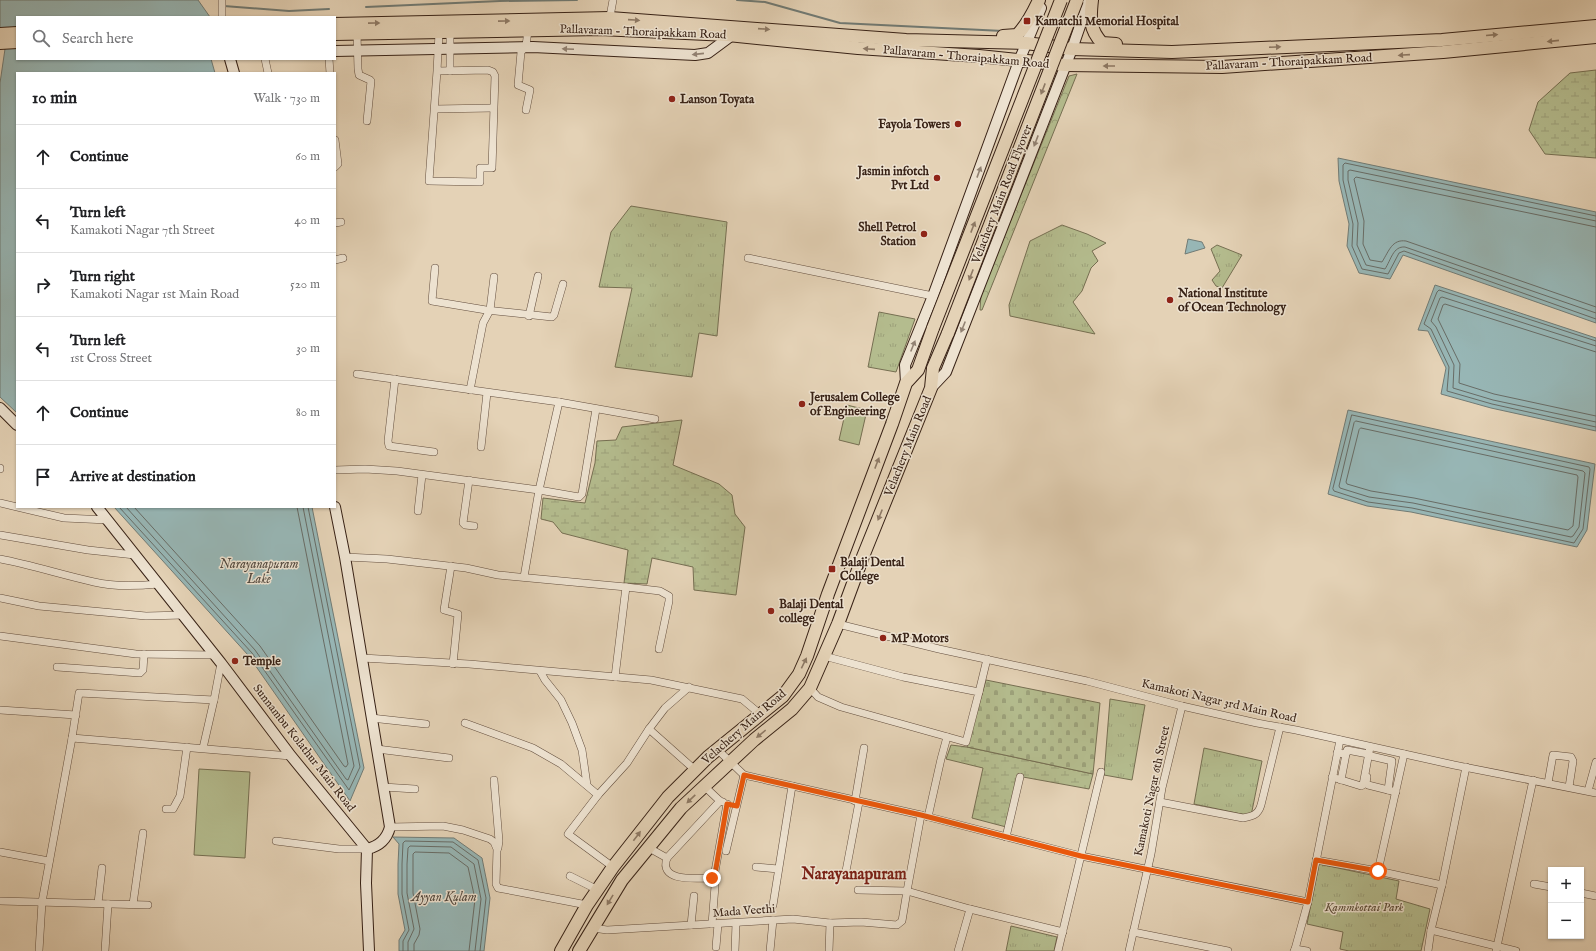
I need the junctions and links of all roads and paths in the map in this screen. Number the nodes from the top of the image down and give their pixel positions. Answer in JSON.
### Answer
{"nodes":[{"id":1,"x":1039,"y":0,"type":"edge"},
{"id":2,"x":1044,"y":0,"type":"edge"},
{"id":3,"x":1061,"y":0,"type":"edge"},
{"id":4,"x":1077,"y":0,"type":"edge"},
{"id":5,"x":1089,"y":0,"type":"edge"},
{"id":6,"x":1092,"y":0,"type":"edge"},
{"id":7,"x":613,"y":2,"type":"edge"},
{"id":8,"x":222,"y":4,"type":"edge"},
{"id":9,"x":222,"y":16,"type":"edge"},
{"id":10,"x":336,"y":24,"type":"edge"},
{"id":11,"x":609,"y":24,"type":"junction"},
{"id":12,"x":528,"y":30,"type":"junction"},
{"id":13,"x":1594,"y":32,"type":"edge"},
{"id":14,"x":16,"y":33,"type":"edge"},
{"id":15,"x":444,"y":33,"type":"junction"},
{"id":16,"x":0,"y":34,"type":"edge"},
{"id":17,"x":336,"y":34,"type":"edge"},
{"id":18,"x":356,"y":34,"type":"junction"},
{"id":19,"x":731,"y":36,"type":"junction"},
{"id":20,"x":926,"y":41,"type":"junction"},
{"id":21,"x":16,"y":42,"type":"edge"},
{"id":22,"x":0,"y":43,"type":"edge"},
{"id":23,"x":1026,"y":43,"type":"junction"},
{"id":24,"x":438,"y":48,"type":"junction"},
{"id":25,"x":450,"y":48,"type":"junction"},
{"id":26,"x":524,"y":48,"type":"junction"},
{"id":27,"x":1148,"y":48,"type":"junction"},
{"id":28,"x":1072,"y":49,"type":"junction"},
{"id":29,"x":357,"y":50,"type":"junction"},
{"id":30,"x":336,"y":51,"type":"edge"},
{"id":31,"x":230,"y":60,"type":"edge"},
{"id":32,"x":265,"y":60,"type":"edge"},
{"id":33,"x":329,"y":60,"type":"edge"},
{"id":34,"x":1019,"y":61,"type":"junction"},
{"id":35,"x":1065,"y":65,"type":"junction"},
{"id":36,"x":437,"y":71,"type":"junction"},
{"id":37,"x":450,"y":71,"type":"junction"},
{"id":38,"x":234,"y":72,"type":"edge"},
{"id":39,"x":268,"y":72,"type":"edge"},
{"id":40,"x":330,"y":72,"type":"edge"},
{"id":41,"x":493,"y":108,"type":"junction"},
{"id":42,"x":435,"y":109,"type":"junction"},
{"id":43,"x":526,"y":110,"type":"dead end"},
{"id":44,"x":367,"y":121,"type":"dead end"},
{"id":45,"x":336,"y":148,"type":"edge"},
{"id":46,"x":336,"y":166,"type":"edge"},
{"id":47,"x":748,"y":258,"type":"dead end"},
{"id":48,"x":435,"y":268,"type":"dead end"},
{"id":49,"x":538,"y":276,"type":"dead end"},
{"id":50,"x":494,"y":277,"type":"dead end"},
{"id":51,"x":563,"y":284,"type":"dead end"},
{"id":52,"x":933,"y":296,"type":"junction"},
{"id":53,"x":490,"y":310,"type":"junction"},
{"id":54,"x":529,"y":316,"type":"junction"},
{"id":55,"x":357,"y":374,"type":"dead end"},
{"id":56,"x":394,"y":379,"type":"junction"},
{"id":57,"x":906,"y":383,"type":"junction"},
{"id":58,"x":931,"y":388,"type":"junction"},
{"id":59,"x":470,"y":390,"type":"junction"},
{"id":60,"x":488,"y":393,"type":"junction"},
{"id":61,"x":559,"y":402,"type":"junction"},
{"id":62,"x":0,"y":408,"type":"edge"},
{"id":63,"x":596,"y":409,"type":"junction"},
{"id":64,"x":655,"y":419,"type":"dead end"},
{"id":65,"x":16,"y":424,"type":"edge"},
{"id":66,"x":482,"y":447,"type":"dead end"},
{"id":67,"x":434,"y":452,"type":"dead end"},
{"id":68,"x":336,"y":470,"type":"edge"},
{"id":69,"x":422,"y":474,"type":"junction"},
{"id":70,"x":469,"y":480,"type":"junction"},
{"id":71,"x":539,"y":490,"type":"junction"},
{"id":72,"x":0,"y":503,"type":"edge"},
{"id":73,"x":16,"y":507,"type":"edge"},
{"id":74,"x":21,"y":508,"type":"edge"},
{"id":75,"x":98,"y":508,"type":"edge"},
{"id":76,"x":334,"y":508,"type":"edge"},
{"id":77,"x":418,"y":511,"type":"dead end"},
{"id":78,"x":108,"y":520,"type":"junction"},
{"id":79,"x":474,"y":526,"type":"dead end"},
{"id":80,"x":0,"y":534,"type":"edge"},
{"id":81,"x":135,"y":555,"type":"junction"},
{"id":82,"x":345,"y":557,"type":"junction"},
{"id":83,"x":0,"y":559,"type":"edge"},
{"id":84,"x":451,"y":566,"type":"junction"},
{"id":85,"x":524,"y":577,"type":"junction"},
{"id":86,"x":158,"y":584,"type":"junction"},
{"id":87,"x":626,"y":586,"type":"junction"},
{"id":88,"x":0,"y":598,"type":"edge"},
{"id":89,"x":824,"y":606,"type":"junction"},
{"id":90,"x":183,"y":615,"type":"junction"},
{"id":91,"x":840,"y":618,"type":"junction"},
{"id":92,"x":0,"y":636,"type":"edge"},
{"id":93,"x":658,"y":649,"type":"dead end"},
{"id":94,"x":144,"y":654,"type":"junction"},
{"id":95,"x":215,"y":655,"type":"junction"},
{"id":96,"x":824,"y":656,"type":"junction"},
{"id":97,"x":362,"y":658,"type":"junction"},
{"id":98,"x":988,"y":660,"type":"junction"},
{"id":99,"x":221,"y":663,"type":"junction"},
{"id":100,"x":453,"y":664,"type":"junction"},
{"id":101,"x":57,"y":667,"type":"dead end"},
{"id":102,"x":540,"y":671,"type":"junction"},
{"id":103,"x":615,"y":677,"type":"junction"},
{"id":104,"x":689,"y":687,"type":"junction"},
{"id":105,"x":810,"y":688,"type":"junction"},
{"id":106,"x":979,"y":692,"type":"junction"},
{"id":107,"x":214,"y":700,"type":"junction"},
{"id":108,"x":1182,"y":706,"type":"junction"},
{"id":109,"x":0,"y":710,"type":"edge"},
{"id":110,"x":760,"y":714,"type":"junction"},
{"id":111,"x":76,"y":715,"type":"junction"},
{"id":112,"x":371,"y":718,"type":"junction"},
{"id":113,"x":465,"y":723,"type":"dead end"},
{"id":114,"x":426,"y":724,"type":"dead end"},
{"id":115,"x":1280,"y":727,"type":"junction"},
{"id":116,"x":649,"y":729,"type":"junction"},
{"id":117,"x":947,"y":737,"type":"junction"},
{"id":118,"x":72,"y":738,"type":"junction"},
{"id":119,"x":1340,"y":740,"type":"junction"},
{"id":120,"x":187,"y":747,"type":"junction"},
{"id":121,"x":203,"y":748,"type":"junction"},
{"id":122,"x":864,"y":748,"type":"dead end"},
{"id":123,"x":377,"y":749,"type":"junction"},
{"id":124,"x":718,"y":750,"type":"junction"},
{"id":125,"x":1371,"y":751,"type":"junction"},
{"id":126,"x":1337,"y":752,"type":"junction"},
{"id":127,"x":1346,"y":754,"type":"junction"},
{"id":128,"x":1404,"y":754,"type":"junction"},
{"id":129,"x":292,"y":756,"type":"junction"},
{"id":130,"x":449,"y":758,"type":"dead end"},
{"id":131,"x":730,"y":762,"type":"junction"},
{"id":132,"x":1596,"y":762,"type":"edge"},
{"id":133,"x":1466,"y":767,"type":"junction"},
{"id":134,"x":695,"y":770,"type":"junction"},
{"id":135,"x":1101,"y":772,"type":"dead end"},
{"id":136,"x":744,"y":775,"type":"junction"},
{"id":137,"x":1020,"y":777,"type":"dead end"},
{"id":138,"x":1332,"y":777,"type":"junction"},
{"id":139,"x":494,"y":780,"type":"dead end"},
{"id":140,"x":1341,"y":780,"type":"junction"},
{"id":141,"x":1533,"y":780,"type":"junction"},
{"id":142,"x":1548,"y":783,"type":"junction"},
{"id":143,"x":587,"y":785,"type":"junction"},
{"id":144,"x":704,"y":786,"type":"junction"},
{"id":145,"x":792,"y":786,"type":"junction"},
{"id":146,"x":383,"y":787,"type":"junction"},
{"id":147,"x":1569,"y":787,"type":"junction"},
{"id":148,"x":415,"y":789,"type":"dead end"},
{"id":149,"x":1388,"y":790,"type":"junction"},
{"id":150,"x":1588,"y":791,"type":"junction"},
{"id":151,"x":1396,"y":792,"type":"junction"},
{"id":152,"x":1596,"y":793,"type":"edge"},
{"id":153,"x":598,"y":795,"type":"junction"},
{"id":154,"x":857,"y":801,"type":"junction"},
{"id":155,"x":724,"y":802,"type":"junction"},
{"id":156,"x":1160,"y":802,"type":"junction"},
{"id":157,"x":737,"y":806,"type":"junction"},
{"id":158,"x":166,"y":809,"type":"dead end"},
{"id":159,"x":925,"y":816,"type":"junction"},
{"id":160,"x":390,"y":826,"type":"junction"},
{"id":161,"x":143,"y":833,"type":"dead end"},
{"id":162,"x":1006,"y":837,"type":"junction"},
{"id":163,"x":276,"y":841,"type":"dead end"},
{"id":164,"x":649,"y":848,"type":"junction"},
{"id":165,"x":368,"y":849,"type":"junction"},
{"id":166,"x":726,"y":851,"type":"dead end"},
{"id":167,"x":0,"y":852,"type":"edge"},
{"id":168,"x":497,"y":852,"type":"junction"},
{"id":169,"x":1081,"y":856,"type":"junction"},
{"id":170,"x":667,"y":858,"type":"junction"},
{"id":171,"x":49,"y":860,"type":"junction"},
{"id":172,"x":1316,"y":860,"type":"junction"},
{"id":173,"x":613,"y":867,"type":"junction"},
{"id":174,"x":756,"y":867,"type":"dead end"},
{"id":175,"x":102,"y":868,"type":"dead end"},
{"id":176,"x":778,"y":869,"type":"junction"},
{"id":177,"x":1147,"y":869,"type":"junction"},
{"id":178,"x":846,"y":871,"type":"dead end"},
{"id":179,"x":1378,"y":871,"type":"junction"},
{"id":180,"x":570,"y":876,"type":"dead end"},
{"id":181,"x":1534,"y":884,"type":"dead end"},
{"id":182,"x":1442,"y":885,"type":"junction"},
{"id":183,"x":715,"y":886,"type":"dead end"},
{"id":184,"x":1548,"y":886,"type":"edge"},
{"id":185,"x":598,"y":890,"type":"junction"},
{"id":186,"x":858,"y":890,"type":"dead end"},
{"id":187,"x":907,"y":891,"type":"junction"},
{"id":188,"x":1584,"y":894,"type":"edge"},
{"id":189,"x":694,"y":896,"type":"dead end"},
{"id":190,"x":1596,"y":896,"type":"edge"},
{"id":191,"x":0,"y":901,"type":"edge"},
{"id":192,"x":42,"y":902,"type":"junction"},
{"id":193,"x":1308,"y":902,"type":"junction"},
{"id":194,"x":98,"y":903,"type":"junction"},
{"id":195,"x":108,"y":904,"type":"junction"},
{"id":196,"x":133,"y":904,"type":"junction"},
{"id":197,"x":148,"y":905,"type":"dead end"},
{"id":198,"x":587,"y":905,"type":"junction"},
{"id":199,"x":772,"y":905,"type":"dead end"},
{"id":200,"x":970,"y":909,"type":"junction"},
{"id":201,"x":773,"y":920,"type":"junction"},
{"id":202,"x":736,"y":922,"type":"junction"},
{"id":203,"x":830,"y":922,"type":"junction"},
{"id":204,"x":715,"y":924,"type":"junction"},
{"id":205,"x":692,"y":925,"type":"junction"},
{"id":206,"x":593,"y":928,"type":"junction"},
{"id":207,"x":1431,"y":930,"type":"junction"},
{"id":208,"x":1063,"y":932,"type":"junction"},
{"id":209,"x":1133,"y":932,"type":"junction"},
{"id":210,"x":716,"y":947,"type":"dead end"},
{"id":211,"x":1496,"y":949,"type":"edge"},
{"id":212,"x":1294,"y":950,"type":"edge"},
{"id":213,"x":39,"y":951,"type":"edge"},
{"id":214,"x":104,"y":951,"type":"edge"},
{"id":215,"x":368,"y":951,"type":"edge"},
{"id":216,"x":561,"y":951,"type":"edge"},
{"id":217,"x":579,"y":951,"type":"edge"},
{"id":218,"x":735,"y":951,"type":"edge"},
{"id":219,"x":770,"y":951,"type":"edge"},
{"id":220,"x":829,"y":951,"type":"edge"},
{"id":221,"x":958,"y":951,"type":"edge"},
{"id":222,"x":1058,"y":951,"type":"edge"},
{"id":223,"x":1129,"y":951,"type":"edge"},
{"id":224,"x":1228,"y":951,"type":"edge"},
{"id":225,"x":1307,"y":951,"type":"edge"},
{"id":226,"x":1428,"y":951,"type":"edge"},
{"id":227,"x":1516,"y":951,"type":"edge"}],
"edges":[{"from":1,"to":20,"type":"main road"},
{"from":2,"to":23,"type":"street"},
{"from":57,"to":3,"type":"main road","name":"Velachery Main Road Flyover","one_way":true,"bridge":true},
{"from":4,"to":58,"type":"main road","name":"Velachery Main Road Flyover","one_way":true,"bridge":true},
{"from":5,"to":28,"type":"street"},
{"from":6,"to":27,"type":"main road"},
{"from":7,"to":11,"type":"street"},
{"from":8,"to":9,"type":"street"},
{"from":10,"to":11,"type":"main road","name":"Pallavaram - Thoraipakkam Road","one_way":true},
{"from":11,"to":12,"type":"main road","name":"Pallavaram - Thoraipakkam Road"},
{"from":11,"to":19,"type":"main road","name":"Pallavaram - Thoraipakkam Road"},
{"from":11,"to":20,"type":"main road","name":"Pallavaram - Thoraipakkam Road","one_way":true},
{"from":12,"to":15,"type":"main road","name":"Pallavaram - Thoraipakkam Road"},
{"from":12,"to":26,"type":"street"},
{"from":27,"to":13,"type":"main road","name":"Pallavaram - Thoraipakkam Road","one_way":true},
{"from":13,"to":35,"type":"main road","name":"Pallavaram - Thoraipakkam Road","one_way":true},
{"from":14,"to":16,"type":"main road"},
{"from":15,"to":18,"type":"main road","name":"Pallavaram - Thoraipakkam Road"},
{"from":15,"to":24,"type":"street"},
{"from":15,"to":25,"type":"street"},
{"from":17,"to":18,"type":"main road","name":"Pallavaram - Thoraipakkam Road"},
{"from":18,"to":29,"type":"street"},
{"from":19,"to":26,"type":"street","one_way":true},
{"from":34,"to":19,"type":"main road","name":"Pallavaram - Thoraipakkam Road","one_way":true},
{"from":20,"to":23,"type":"main road","name":"Pallavaram - Thoraipakkam Road"},
{"from":21,"to":22,"type":"main road"},
{"from":23,"to":28,"type":"main road","name":"Pallavaram - Thoraipakkam Road"},
{"from":23,"to":34,"type":"street"},
{"from":24,"to":25,"type":"street"},
{"from":24,"to":29,"type":"street"},
{"from":24,"to":36,"type":"street"},
{"from":25,"to":26,"type":"street"},
{"from":25,"to":37,"type":"street"},
{"from":26,"to":43,"type":"street"},
{"from":27,"to":28,"type":"main road","name":"Pallavaram - Thoraipakkam Road"},
{"from":28,"to":35,"type":"street"},
{"from":29,"to":30,"type":"street"},
{"from":29,"to":44,"type":"street"},
{"from":31,"to":38,"type":"street"},
{"from":32,"to":39,"type":"street"},
{"from":33,"to":40,"type":"street"},
{"from":34,"to":35,"type":"main road","name":"Pallavaram - Thoraipakkam Road"},
{"from":52,"to":34,"type":"street","one_way":true},
{"from":35,"to":58,"type":"street","one_way":true},
{"from":36,"to":37,"type":"street"},
{"from":36,"to":42,"type":"street"},
{"from":37,"to":41,"type":"street"},
{"from":41,"to":42,"type":"street"},
{"from":41,"to":42,"type":"street"},
{"from":45,"to":46,"type":"street"},
{"from":47,"to":52,"type":"street"},
{"from":48,"to":53,"type":"street"},
{"from":49,"to":54,"type":"street"},
{"from":50,"to":53,"type":"street"},
{"from":51,"to":54,"type":"street"},
{"from":57,"to":52,"type":"street","one_way":true},
{"from":53,"to":54,"type":"street"},
{"from":53,"to":59,"type":"street"},
{"from":55,"to":56,"type":"street"},
{"from":56,"to":59,"type":"street"},
{"from":56,"to":67,"type":"street"},
{"from":89,"to":57,"type":"main road","name":"Velachery Main Road","one_way":true},
{"from":58,"to":91,"type":"main road","name":"Velachery Main Road","one_way":true},
{"from":59,"to":60,"type":"street"},
{"from":60,"to":61,"type":"street"},
{"from":60,"to":66,"type":"street"},
{"from":61,"to":63,"type":"street"},
{"from":61,"to":71,"type":"street"},
{"from":62,"to":65,"type":"street"},
{"from":63,"to":64,"type":"street"},
{"from":63,"to":71,"type":"street"},
{"from":68,"to":69,"type":"street"},
{"from":69,"to":70,"type":"street"},
{"from":69,"to":77,"type":"street"},
{"from":70,"to":71,"type":"street"},
{"from":70,"to":79,"type":"street"},
{"from":71,"to":85,"type":"street"},
{"from":72,"to":73,"type":"street"},
{"from":74,"to":78,"type":"street"},
{"from":75,"to":78,"type":"street","name":"Sunnambu Kolathur Main Road"},
{"from":76,"to":82,"type":"street"},
{"from":78,"to":81,"type":"street","name":"Sunnambu Kolathur Main Road"},
{"from":80,"to":81,"type":"street"},
{"from":81,"to":86,"type":"street","name":"Sunnambu Kolathur Main Road"},
{"from":82,"to":84,"type":"street"},
{"from":82,"to":97,"type":"street"},
{"from":83,"to":86,"type":"street"},
{"from":84,"to":85,"type":"street"},
{"from":84,"to":100,"type":"street"},
{"from":85,"to":87,"type":"street"},
{"from":86,"to":90,"type":"street","name":"Sunnambu Kolathur Main Road"},
{"from":87,"to":93,"type":"street"},
{"from":87,"to":103,"type":"street"},
{"from":88,"to":90,"type":"street"},
{"from":89,"to":91,"type":"main road"},
{"from":110,"to":89,"type":"main road","name":"Velachery Main Road","one_way":true},
{"from":90,"to":95,"type":"street","name":"Sunnambu Kolathur Main Road"},
{"from":91,"to":96,"type":"main road","name":"Velachery Main Road"},
{"from":91,"to":98,"type":"street","name":"Kamakoti Nagar 3rd Main Road"},
{"from":92,"to":94,"type":"street"},
{"from":94,"to":95,"type":"street"},
{"from":94,"to":101,"type":"street"},
{"from":95,"to":99,"type":"street","name":"Sunnambu Kolathur Main Road"},
{"from":96,"to":105,"type":"main road","name":"Velachery Main Road"},
{"from":96,"to":106,"type":"street"},
{"from":97,"to":100,"type":"street"},
{"from":97,"to":112,"type":"street"},
{"from":98,"to":106,"type":"street"},
{"from":98,"to":108,"type":"street","name":"Kamakoti Nagar 3rd Main Road"},
{"from":99,"to":107,"type":"street"},
{"from":99,"to":129,"type":"street","name":"Sunnambu Kolathur Main Road"},
{"from":100,"to":102,"type":"street"},
{"from":102,"to":103,"type":"street"},
{"from":102,"to":143,"type":"street"},
{"from":103,"to":104,"type":"street"},
{"from":104,"to":110,"type":"street"},
{"from":104,"to":116,"type":"street"},
{"from":105,"to":117,"type":"street"},
{"from":105,"to":131,"type":"main road","name":"Velachery Main Road","one_way":true},
{"from":106,"to":117,"type":"street"},
{"from":107,"to":111,"type":"street"},
{"from":107,"to":121,"type":"street"},
{"from":108,"to":115,"type":"street","name":"Kamakoti Nagar 3rd Main Road"},
{"from":108,"to":156,"type":"street","name":"Kamakoti Nagar 6th Street"},
{"from":109,"to":111,"type":"street"},
{"from":110,"to":124,"type":"main road","name":"Velachery Main Road"},
{"from":111,"to":118,"type":"street"},
{"from":112,"to":114,"type":"street"},
{"from":112,"to":123,"type":"street"},
{"from":113,"to":143,"type":"street"},
{"from":115,"to":119,"type":"street","name":"Kamakoti Nagar 3rd Main Road"},
{"from":115,"to":156,"type":"street"},
{"from":116,"to":134,"type":"street"},
{"from":116,"to":153,"type":"street"},
{"from":117,"to":159,"type":"street"},
{"from":118,"to":120,"type":"street"},
{"from":118,"to":171,"type":"street"},
{"from":119,"to":125,"type":"street","name":"Kamakoti Nagar 3rd Main Road"},
{"from":119,"to":126,"type":"street"},
{"from":120,"to":121,"type":"street"},
{"from":120,"to":158,"type":"street"},
{"from":121,"to":129,"type":"street"},
{"from":122,"to":154,"type":"street"},
{"from":123,"to":130,"type":"street"},
{"from":123,"to":146,"type":"street"},
{"from":124,"to":131,"type":"street"},
{"from":124,"to":134,"type":"main road","name":"Velachery Main Road"},
{"from":125,"to":127,"type":"street"},
{"from":125,"to":128,"type":"street","name":"Kamakoti Nagar 3rd Main Road"},
{"from":125,"to":140,"type":"street"},
{"from":125,"to":149,"type":"street"},
{"from":125,"to":149,"type":"street"},
{"from":126,"to":127,"type":"street"},
{"from":126,"to":138,"type":"street"},
{"from":127,"to":140,"type":"street"},
{"from":128,"to":133,"type":"street","name":"Kamakoti Nagar 3rd Main Road"},
{"from":128,"to":151,"type":"street"},
{"from":129,"to":165,"type":"street","name":"Sunnambu Kolathur Main Road"},
{"from":131,"to":136,"type":"street"},
{"from":131,"to":144,"type":"main road","name":"Velachery Main Road"},
{"from":132,"to":150,"type":"street"},
{"from":133,"to":141,"type":"street","name":"Kamakoti Nagar 3rd Main Road"},
{"from":133,"to":182,"type":"street"},
{"from":173,"to":134,"type":"main road","name":"Velachery Main Road","one_way":true},
{"from":135,"to":169,"type":"street"},
{"from":136,"to":145,"type":"street"},
{"from":136,"to":157,"type":"street"},
{"from":137,"to":162,"type":"street"},
{"from":138,"to":140,"type":"street"},
{"from":138,"to":172,"type":"street"},
{"from":139,"to":168,"type":"street"},
{"from":141,"to":142,"type":"street","name":"Kamakoti Nagar 3rd Main Road"},
{"from":141,"to":211,"type":"street"},
{"from":142,"to":147,"type":"street","name":"Kamakoti Nagar 3rd Main Road"},
{"from":142,"to":147,"type":"street"},
{"from":143,"to":153,"type":"street"},
{"from":144,"to":155,"type":"street"},
{"from":144,"to":164,"type":"main road","name":"Velachery Main Road","one_way":true},
{"from":145,"to":154,"type":"street"},
{"from":145,"to":176,"type":"street"},
{"from":146,"to":148,"type":"street"},
{"from":146,"to":160,"type":"street"},
{"from":147,"to":150,"type":"street","name":"Kamakoti Nagar 3rd Main Road"},
{"from":149,"to":151,"type":"street"},
{"from":150,"to":152,"type":"street","name":"Kamakoti Nagar 3rd Main Road"},
{"from":151,"to":179,"type":"street"},
{"from":153,"to":173,"type":"street"},
{"from":154,"to":159,"type":"street"},
{"from":154,"to":178,"type":"street"},
{"from":155,"to":157,"type":"street"},
{"from":155,"to":170,"type":"street"},
{"from":155,"to":170,"type":"street"},
{"from":156,"to":177,"type":"street","name":"Kamakoti Nagar 6th Street"},
{"from":157,"to":166,"type":"street"},
{"from":159,"to":162,"type":"street"},
{"from":159,"to":187,"type":"street"},
{"from":160,"to":165,"type":"street"},
{"from":160,"to":168,"type":"street"},
{"from":161,"to":196,"type":"street"},
{"from":162,"to":169,"type":"street"},
{"from":163,"to":165,"type":"street"},
{"from":164,"to":170,"type":"street"},
{"from":164,"to":206,"type":"main road","name":"Velachery Main Road","one_way":true},
{"from":165,"to":215,"type":"street"},
{"from":167,"to":171,"type":"street"},
{"from":168,"to":198,"type":"street"},
{"from":169,"to":177,"type":"street"},
{"from":169,"to":208,"type":"street"},
{"from":171,"to":192,"type":"street"},
{"from":172,"to":179,"type":"street"},
{"from":172,"to":193,"type":"street"},
{"from":173,"to":185,"type":"main road","name":"Velachery Main Road"},
{"from":174,"to":176,"type":"street"},
{"from":175,"to":194,"type":"street"},
{"from":176,"to":199,"type":"street"},
{"from":177,"to":193,"type":"street"},
{"from":177,"to":209,"type":"street","name":"Kamakoti Nagar 6th Street"},
{"from":179,"to":182,"type":"street"},
{"from":180,"to":185,"type":"street"},
{"from":181,"to":184,"type":"street"},
{"from":182,"to":207,"type":"street"},
{"from":183,"to":204,"type":"street"},
{"from":185,"to":198,"type":"main road","name":"Velachery Main Road"},
{"from":186,"to":187,"type":"street"},
{"from":187,"to":200,"type":"street"},
{"from":187,"to":203,"type":"street","name":"Mada Veethi"},
{"from":188,"to":190,"type":"street"},
{"from":189,"to":205,"type":"street"},
{"from":191,"to":192,"type":"street"},
{"from":192,"to":194,"type":"street"},
{"from":192,"to":213,"type":"street"},
{"from":193,"to":212,"type":"street"},
{"from":194,"to":195,"type":"street"},
{"from":195,"to":196,"type":"street"},
{"from":195,"to":214,"type":"street"},
{"from":196,"to":197,"type":"street"},
{"from":198,"to":216,"type":"main road","name":"Velachery Main Road"},
{"from":200,"to":208,"type":"street"},
{"from":200,"to":221,"type":"street"},
{"from":201,"to":202,"type":"street","name":"Mada Veethi"},
{"from":201,"to":203,"type":"street","name":"Mada Veethi"},
{"from":201,"to":219,"type":"street"},
{"from":202,"to":204,"type":"street","name":"Mada Veethi"},
{"from":202,"to":218,"type":"street"},
{"from":203,"to":220,"type":"street"},
{"from":204,"to":205,"type":"street","name":"Mada Veethi"},
{"from":204,"to":210,"type":"street"},
{"from":205,"to":206,"type":"street","name":"Mada Veethi"},
{"from":206,"to":217,"type":"main road","name":"Velachery Main Road"},
{"from":207,"to":211,"type":"street"},
{"from":207,"to":226,"type":"street"},
{"from":208,"to":222,"type":"street"},
{"from":209,"to":223,"type":"street","name":"Kamakoti Nagar 6th Street"},
{"from":209,"to":224,"type":"street"},
{"from":211,"to":227,"type":"street"},
{"from":212,"to":225,"type":"street"}]}
